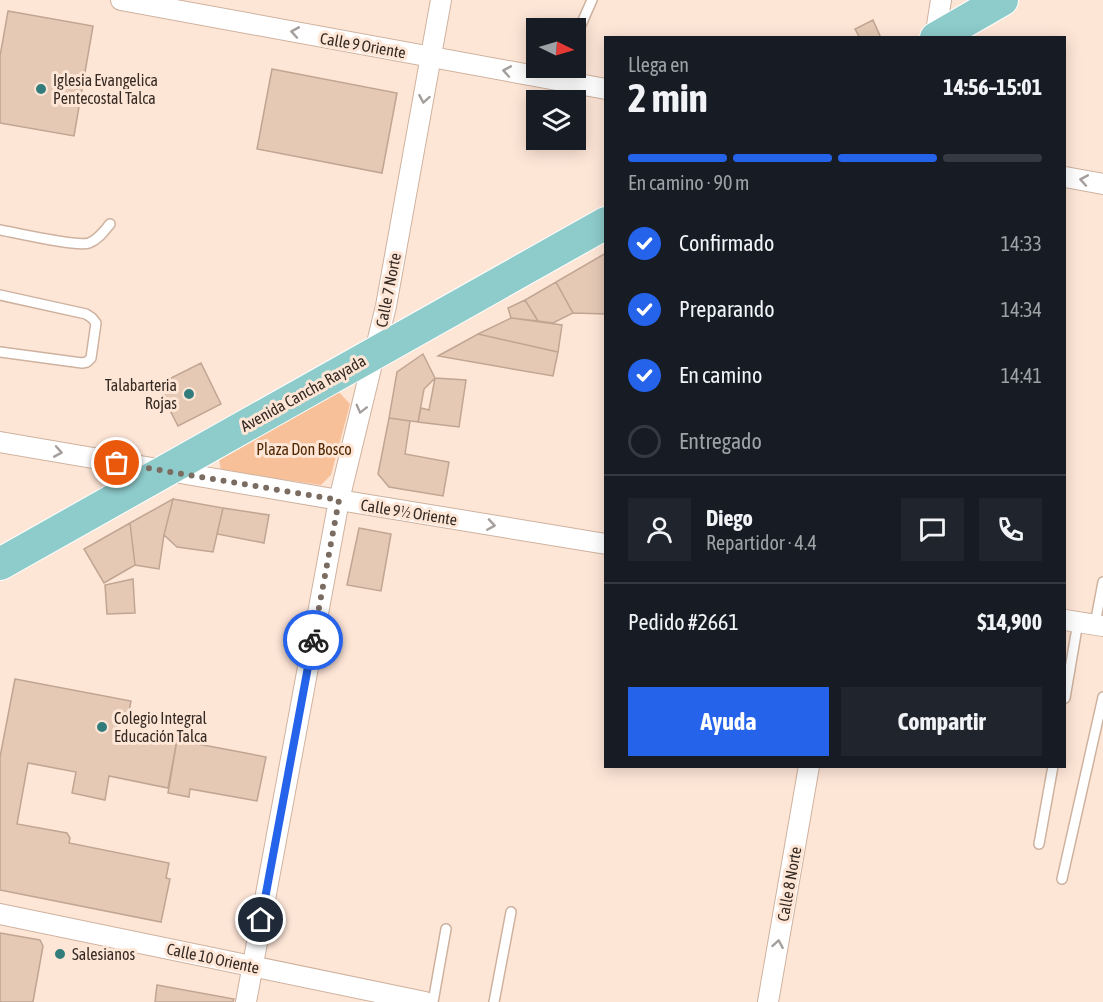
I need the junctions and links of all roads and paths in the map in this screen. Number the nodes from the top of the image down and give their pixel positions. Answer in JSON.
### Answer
{"nodes":[{"id":1,"x":121,"y":0,"type":"edge"},
{"id":2,"x":441,"y":0,"type":"edge"},
{"id":3,"x":592,"y":0,"type":"edge"},
{"id":4,"x":941,"y":0,"type":"edge"},
{"id":5,"x":1002,"y":0,"type":"edge"},
{"id":6,"x":584,"y":18,"type":"edge"},
{"id":7,"x":936,"y":36,"type":"edge"},
{"id":8,"x":939,"y":36,"type":"edge"},
{"id":9,"x":431,"y":57,"type":"junction"},
{"id":10,"x":604,"y":88,"type":"edge"},
{"id":11,"x":1066,"y":177,"type":"edge"},
{"id":12,"x":1103,"y":184,"type":"edge"},
{"id":13,"x":110,"y":224,"type":"dead end"},
{"id":14,"x":604,"y":224,"type":"edge"},
{"id":15,"x":0,"y":230,"type":"edge"},
{"id":16,"x":0,"y":295,"type":"edge"},
{"id":17,"x":0,"y":352,"type":"edge"},
{"id":18,"x":375,"y":352,"type":"junction"},
{"id":19,"x":0,"y":442,"type":"edge"},
{"id":20,"x":164,"y":471,"type":"junction"},
{"id":21,"x":339,"y":500,"type":"junction"},
{"id":22,"x":604,"y":544,"type":"edge"},
{"id":23,"x":0,"y":564,"type":"edge"},
{"id":24,"x":1103,"y":582,"type":"edge"},
{"id":25,"x":1085,"y":623,"type":"edge"},
{"id":26,"x":1066,"y":694,"type":"edge"},
{"id":27,"x":1103,"y":697,"type":"edge"},
{"id":28,"x":809,"y":768,"type":"edge"},
{"id":29,"x":1053,"y":768,"type":"edge"},
{"id":30,"x":1039,"y":844,"type":"dead end"},
{"id":31,"x":1062,"y":879,"type":"dead end"},
{"id":32,"x":511,"y":912,"type":"dead end"},
{"id":33,"x":0,"y":914,"type":"edge"},
{"id":34,"x":446,"y":928,"type":"dead end"},
{"id":35,"x":253,"y":966,"type":"junction"},
{"id":36,"x":246,"y":1002,"type":"edge"},
{"id":37,"x":426,"y":1002,"type":"edge"},
{"id":38,"x":433,"y":1002,"type":"edge"},
{"id":39,"x":494,"y":1002,"type":"edge"},
{"id":40,"x":768,"y":1002,"type":"edge"}],
"edges":[{"from":9,"to":1,"type":"street","name":"Calle 9 Oriente","one_way":true},
{"from":2,"to":9,"type":"street","name":"Calle 7 Norte"},
{"from":3,"to":6,"type":"lane"},
{"from":4,"to":7,"type":"street"},
{"from":5,"to":8,"type":"main road"},
{"from":10,"to":9,"type":"street","name":"Calle 9 Oriente","one_way":true},
{"from":9,"to":18,"type":"street","name":"Calle 7 Norte","one_way":true},
{"from":12,"to":11,"type":"street","one_way":true},
{"from":13,"to":15,"type":"lane"},
{"from":14,"to":18,"type":"main road","name":"Avenida Cancha Rayada"},
{"from":16,"to":17,"type":"lane"},
{"from":18,"to":20,"type":"main road","name":"Avenida Cancha Rayada"},
{"from":18,"to":21,"type":"street","name":"Calle 7 Norte","one_way":true},
{"from":19,"to":20,"type":"street","name":"Calle 9½ Oriente","one_way":true},
{"from":20,"to":21,"type":"street","name":"Calle 9½ Oriente"},
{"from":20,"to":23,"type":"main road","name":"Avenida Cancha Rayada"},
{"from":21,"to":22,"type":"street","name":"Calle 9½ Oriente","one_way":true},
{"from":21,"to":35,"type":"street","name":"Calle 7 Norte"},
{"from":24,"to":25,"type":"lane"},
{"from":25,"to":26,"type":"lane"},
{"from":27,"to":31,"type":"lane"},
{"from":40,"to":28,"type":"street","name":"Calle 8 Norte","one_way":true},
{"from":29,"to":30,"type":"lane"},
{"from":32,"to":39,"type":"lane"},
{"from":33,"to":35,"type":"street","name":"Calle 10 Oriente"},
{"from":34,"to":38,"type":"lane"},
{"from":35,"to":36,"type":"street","name":"Calle 7 Norte"},
{"from":35,"to":37,"type":"street","name":"Calle 10 Oriente"}]}
